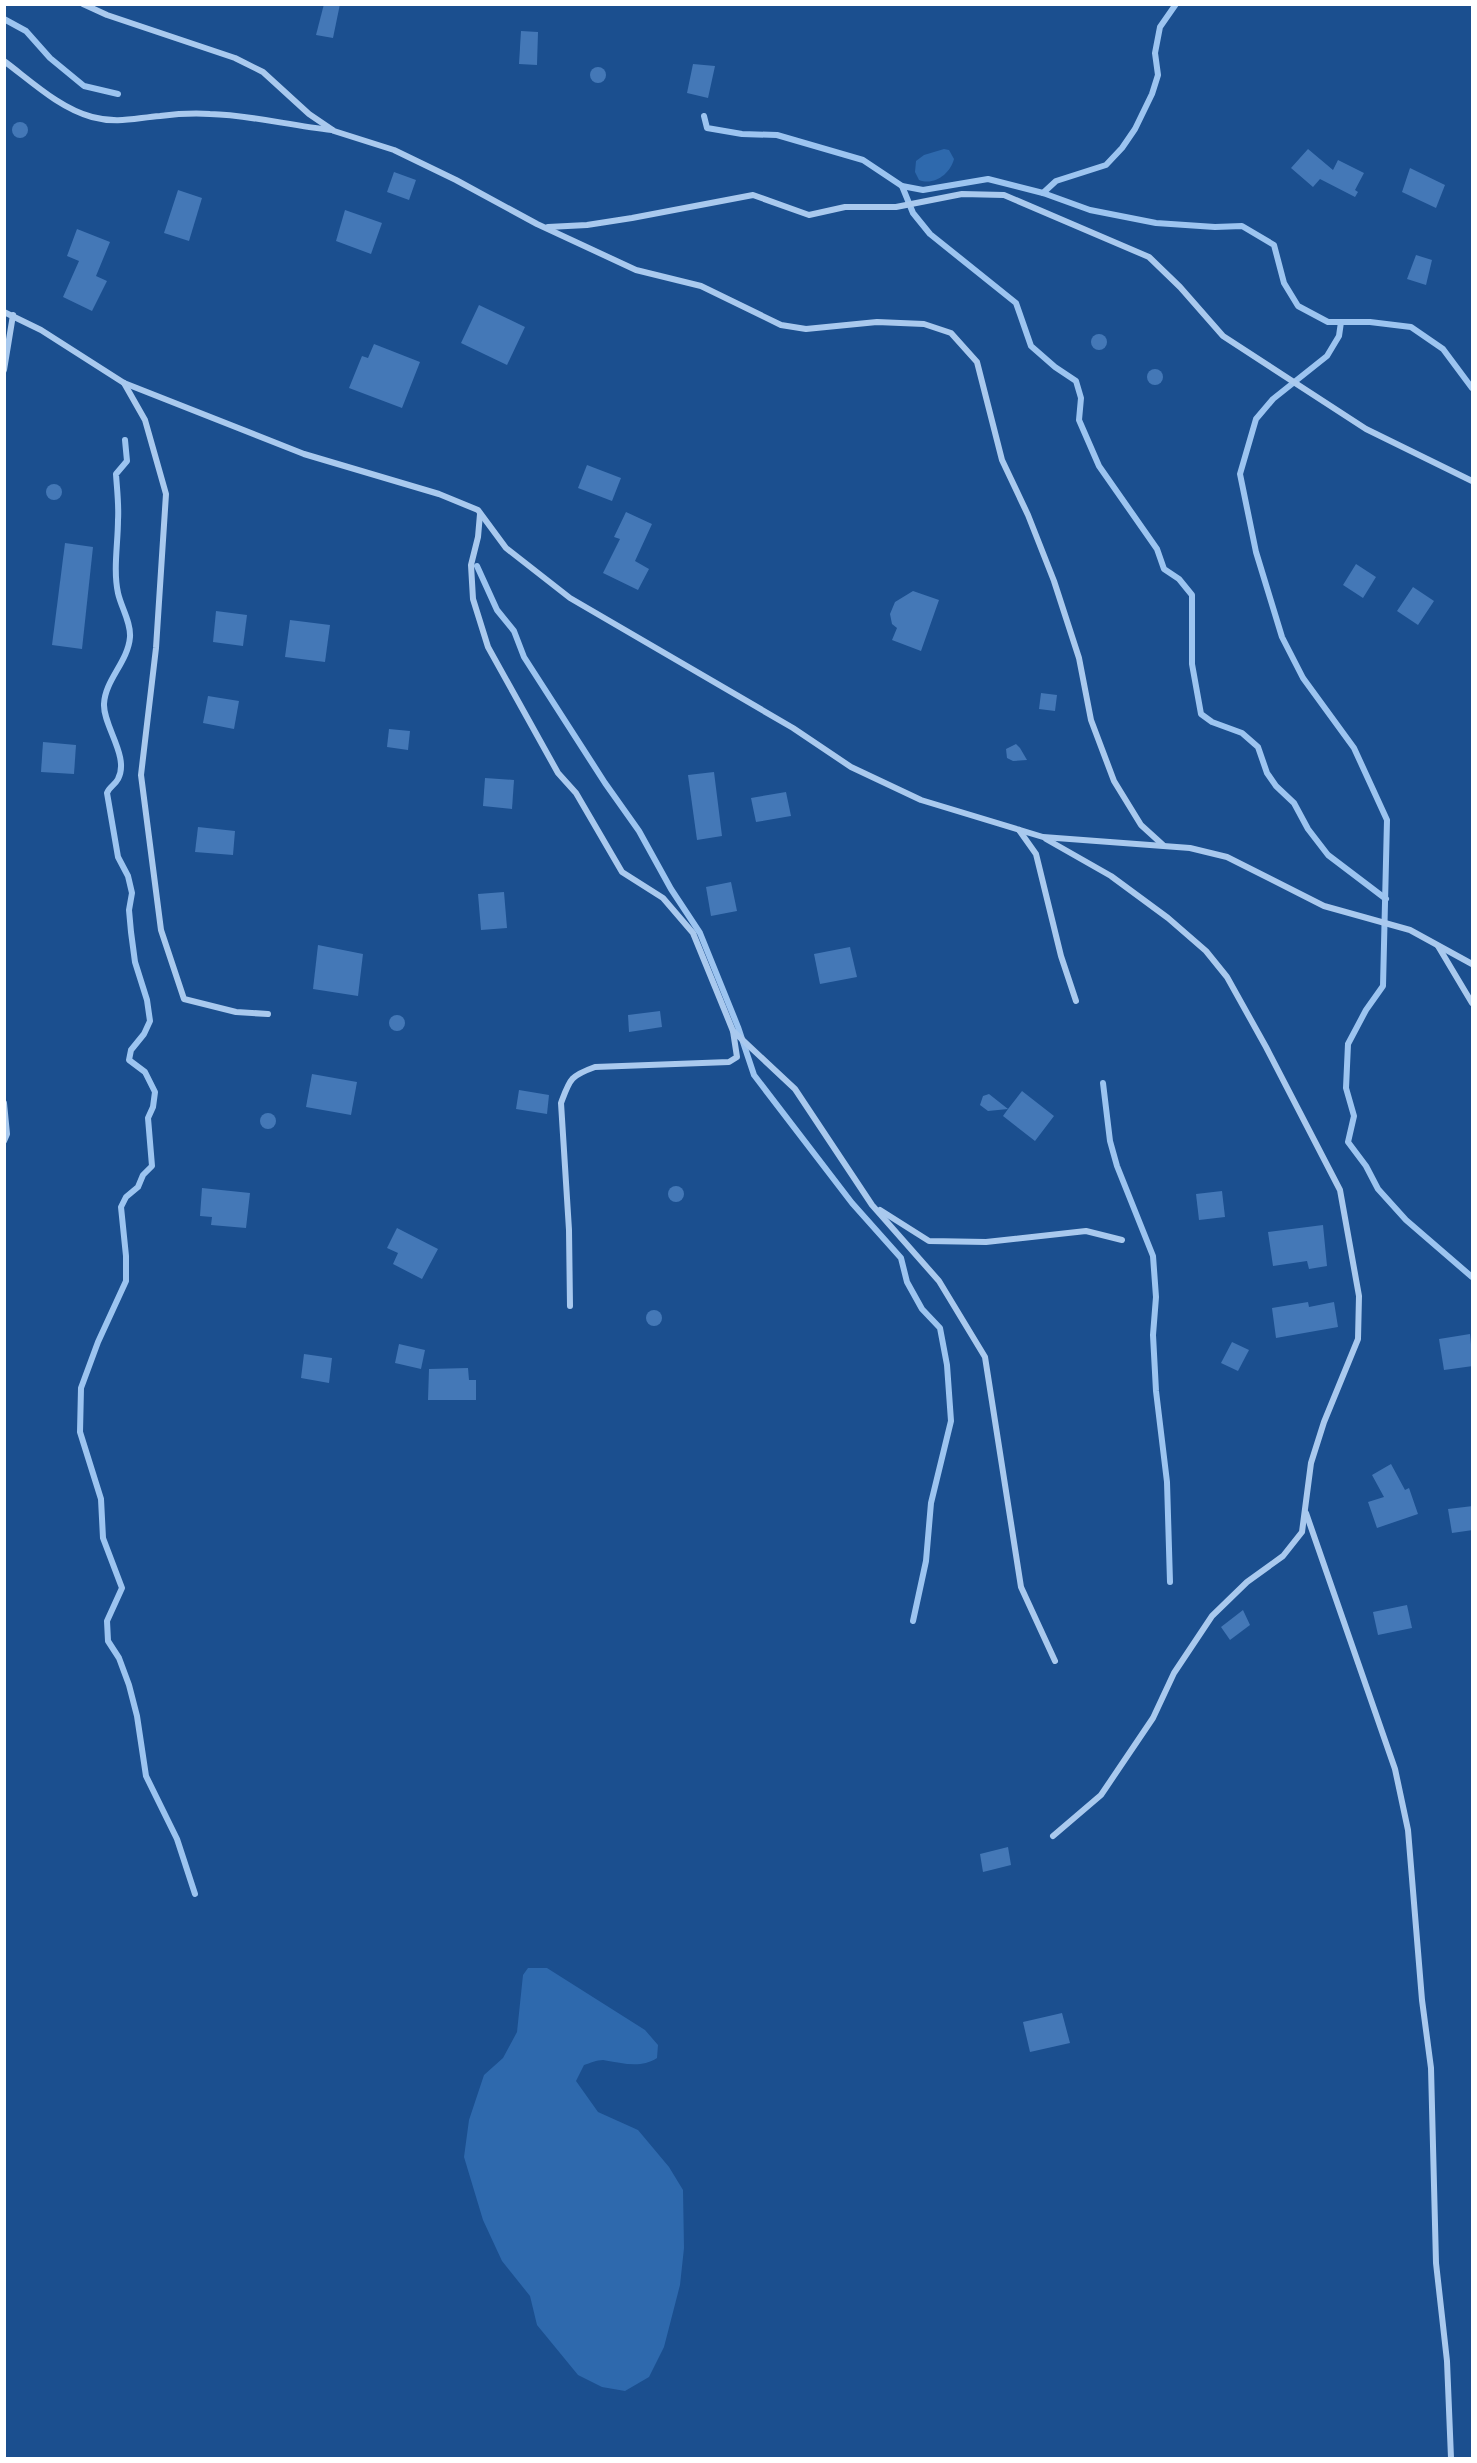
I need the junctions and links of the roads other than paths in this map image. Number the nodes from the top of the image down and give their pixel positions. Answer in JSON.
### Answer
{"nodes":[{"id":1,"x":83,"y":4,"type":"edge"},
{"id":2,"x":4,"y":60,"type":"edge"},
{"id":3,"x":334,"y":131,"type":"junction"},
{"id":4,"x":545,"y":227,"type":"junction"},
{"id":5,"x":4,"y":312,"type":"edge"},
{"id":6,"x":13,"y":315,"type":"junction"},
{"id":7,"x":4,"y":370,"type":"edge"},
{"id":8,"x":124,"y":383,"type":"junction"},
{"id":9,"x":1473,"y":481,"type":"edge"},
{"id":10,"x":480,"y":513,"type":"junction"},
{"id":11,"x":1019,"y":830,"type":"junction"},
{"id":12,"x":1042,"y":837,"type":"junction"},
{"id":13,"x":1163,"y":846,"type":"junction"},
{"id":14,"x":1438,"y":946,"type":"junction"},
{"id":15,"x":1473,"y":964,"type":"edge"},
{"id":16,"x":1076,"y":1001,"type":"dead end"},
{"id":17,"x":1473,"y":1003,"type":"edge"},
{"id":18,"x":268,"y":1014,"type":"dead end"},
{"id":19,"x":733,"y":1031,"type":"junction"},
{"id":20,"x":4,"y":1103,"type":"edge"},
{"id":21,"x":4,"y":1141,"type":"edge"},
{"id":22,"x":872,"y":1204,"type":"junction"},
{"id":23,"x":1122,"y":1240,"type":"dead end"},
{"id":24,"x":570,"y":1306,"type":"dead end"},
{"id":25,"x":1305,"y":1513,"type":"junction"},
{"id":26,"x":1055,"y":1660,"type":"dead end"},
{"id":27,"x":1053,"y":1836,"type":"dead end"},
{"id":28,"x":1451,"y":2458,"type":"edge"}],
"edges":[{"from":1,"to":3,"type":"street"},
{"from":2,"to":3,"type":"street"},
{"from":3,"to":4,"type":"street"},
{"from":4,"to":9,"type":"street"},
{"from":4,"to":13,"type":"street"},
{"from":5,"to":6,"type":"street"},
{"from":6,"to":7,"type":"street"},
{"from":6,"to":8,"type":"street"},
{"from":8,"to":10,"type":"street"},
{"from":8,"to":18,"type":"street"},
{"from":10,"to":11,"type":"street"},
{"from":10,"to":19,"type":"street"},
{"from":11,"to":12,"type":"street"},
{"from":11,"to":16,"type":"street"},
{"from":12,"to":13,"type":"street"},
{"from":12,"to":25,"type":"street"},
{"from":13,"to":14,"type":"street"},
{"from":14,"to":15,"type":"street"},
{"from":14,"to":17,"type":"street"},
{"from":19,"to":22,"type":"street"},
{"from":19,"to":24,"type":"street"},
{"from":20,"to":21,"type":"street"},
{"from":22,"to":23,"type":"street"},
{"from":22,"to":26,"type":"street"},
{"from":25,"to":27,"type":"street"},
{"from":25,"to":28,"type":"street"}]}
